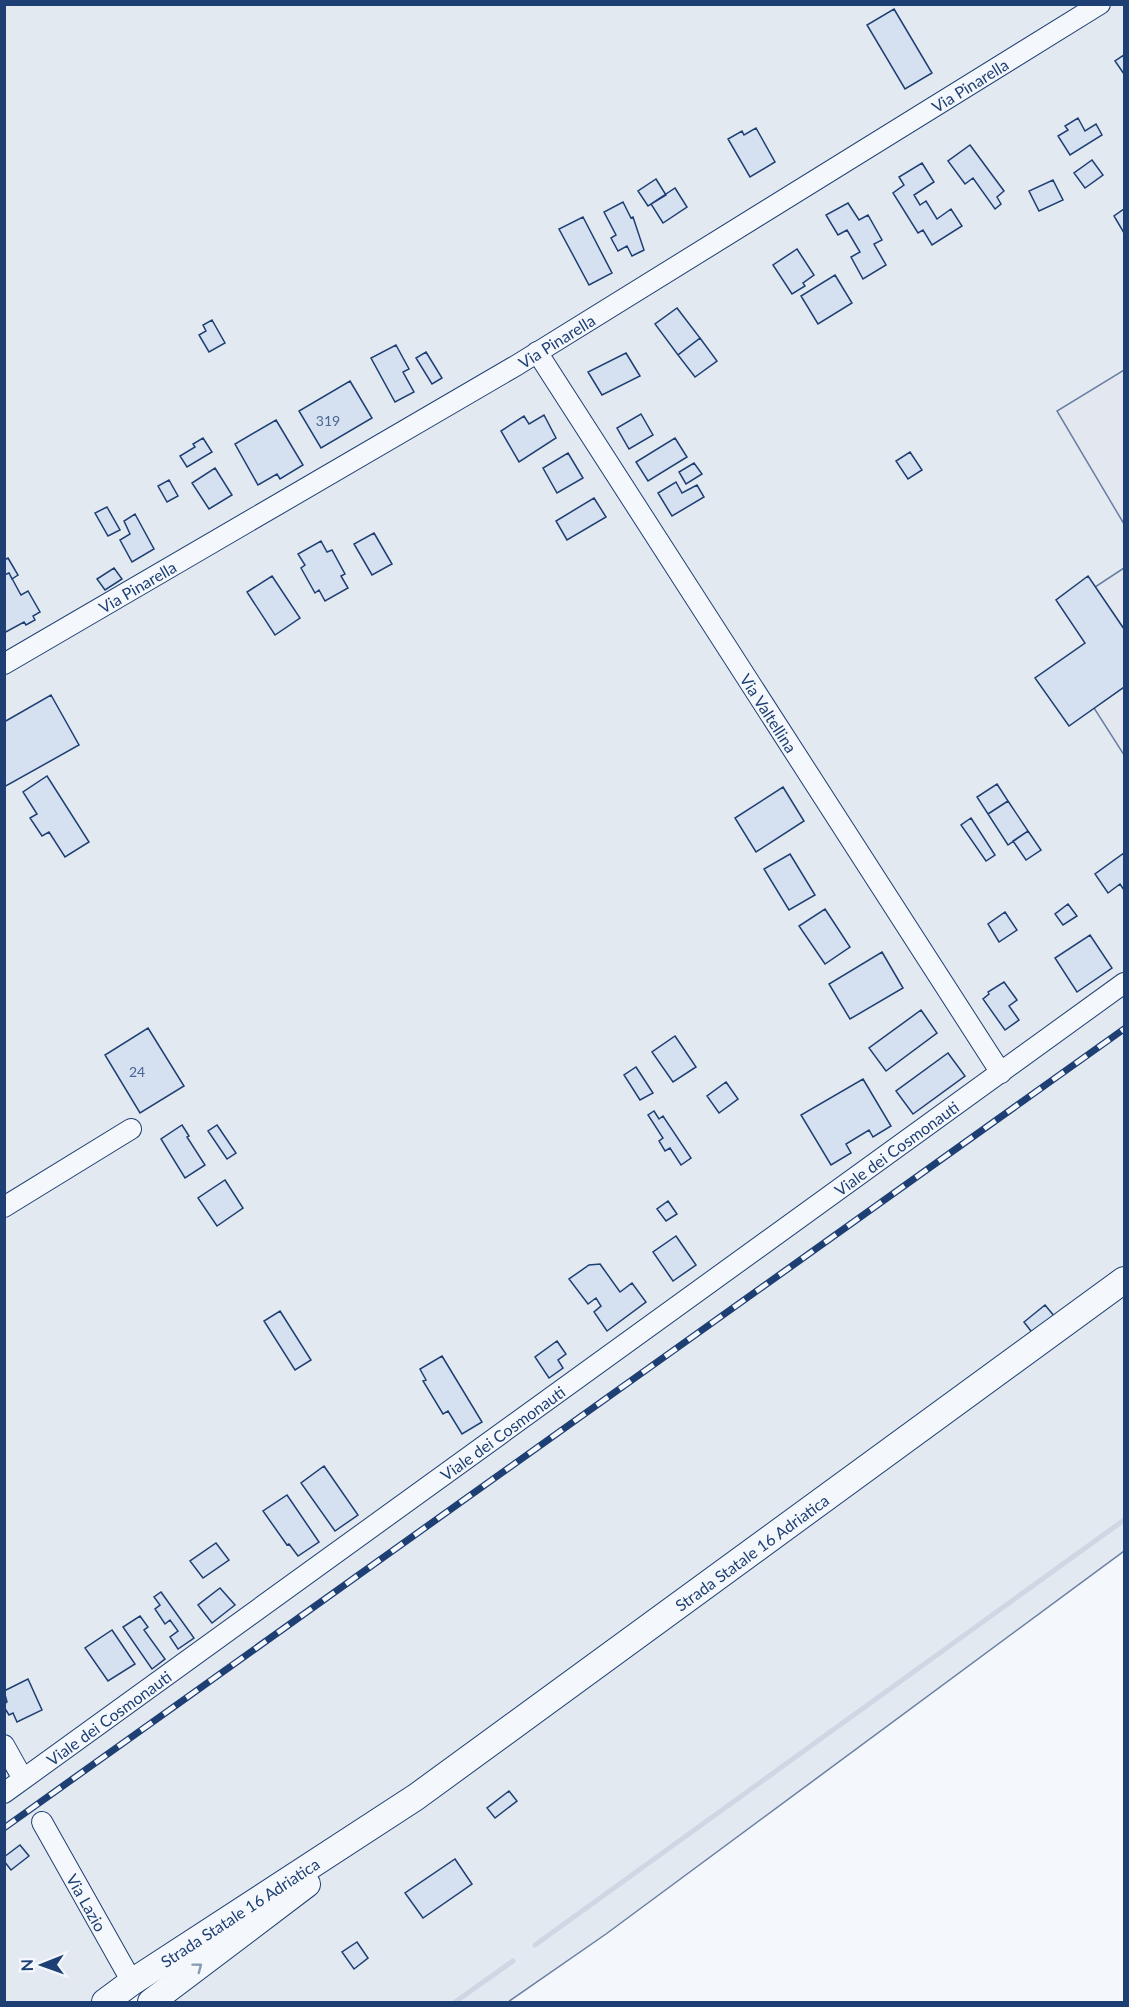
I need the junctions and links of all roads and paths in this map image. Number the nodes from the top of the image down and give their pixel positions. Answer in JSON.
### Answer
{"nodes":[{"id":1,"x":1100,"y":4,"type":"edge"},
{"id":2,"x":537,"y":352,"type":"junction"},
{"id":3,"x":4,"y":664,"type":"edge"},
{"id":4,"x":1125,"y":983,"type":"edge"},
{"id":5,"x":1001,"y":1073,"type":"junction"},
{"id":6,"x":131,"y":1129,"type":"dead end"},
{"id":7,"x":4,"y":1207,"type":"edge"},
{"id":8,"x":1125,"y":1280,"type":"edge"},
{"id":9,"x":4,"y":1745,"type":"edge"},
{"id":10,"x":23,"y":1779,"type":"junction"},
{"id":11,"x":4,"y":1792,"type":"edge"},
{"id":12,"x":42,"y":1822,"type":"dead end"},
{"id":13,"x":377,"y":1822,"type":"junction"},
{"id":14,"x":132,"y":1982,"type":"junction"},
{"id":15,"x":105,"y":2002,"type":"edge"},
{"id":16,"x":151,"y":2002,"type":"edge"}],
"edges":[{"from":1,"to":2,"type":"street","name":"Via Pinarella"},
{"from":2,"to":3,"type":"street","name":"Via Pinarella"},
{"from":2,"to":5,"type":"street","name":"Via Valtellina"},
{"from":4,"to":5,"type":"street","name":"Viale dei Cosmonauti"},
{"from":5,"to":10,"type":"street","name":"Viale dei Cosmonauti"},
{"from":6,"to":7,"type":"street"},
{"from":8,"to":13,"type":"main road","name":"Strada Statale 16 Adriatica"},
{"from":9,"to":10,"type":"street"},
{"from":10,"to":11,"type":"street","name":"Viale dei Cosmonauti"},
{"from":12,"to":14,"type":"street","name":"Via Lazio"},
{"from":13,"to":14,"type":"main road","name":"Strada Statale 16 Adriatica"},
{"from":16,"to":13,"type":"main road","name":"Strada Statale 16 Adriatica","one_way":true},
{"from":14,"to":15,"type":"main road","name":"Strada Statale 16 Adriatica"}]}
